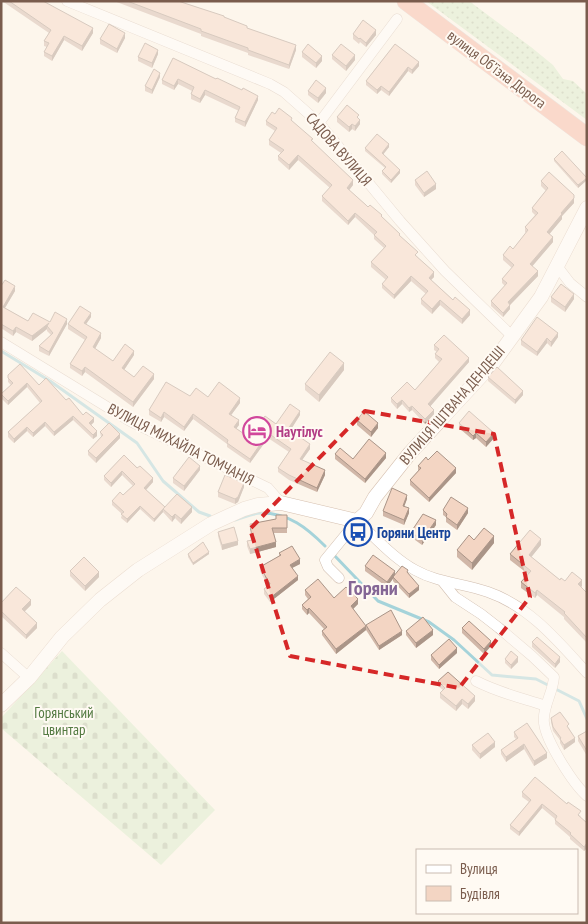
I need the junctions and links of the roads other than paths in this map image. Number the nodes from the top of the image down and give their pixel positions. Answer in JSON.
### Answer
{"nodes":[{"id":1,"x":67,"y":1,"type":"edge"},
{"id":2,"x":406,"y":1,"type":"edge"},
{"id":3,"x":397,"y":19,"type":"dead end"},
{"id":4,"x":319,"y":122,"type":"junction"},
{"id":5,"x":583,"y":134,"type":"edge"},
{"id":6,"x":587,"y":208,"type":"edge"},
{"id":7,"x":557,"y":266,"type":"junction"},
{"id":8,"x":587,"y":297,"type":"edge"},
{"id":9,"x":512,"y":336,"type":"junction"},
{"id":10,"x":1,"y":342,"type":"edge"},
{"id":11,"x":281,"y":503,"type":"junction"},
{"id":12,"x":357,"y":521,"type":"junction"},
{"id":13,"x":339,"y":578,"type":"dead end"},
{"id":14,"x":443,"y":582,"type":"junction"},
{"id":15,"x":1,"y":653,"type":"edge"},
{"id":16,"x":587,"y":673,"type":"edge"},
{"id":17,"x":28,"y":678,"type":"junction"},
{"id":18,"x":476,"y":681,"type":"dead end"},
{"id":19,"x":1,"y":705,"type":"edge"},
{"id":20,"x":546,"y":706,"type":"junction"},
{"id":21,"x":587,"y":796,"type":"edge"}],
"edges":[{"from":1,"to":4,"type":"street","name":"САДОВА ВУЛИЦЯ"},
{"from":2,"to":5,"type":"highway","name":"вулиця Обʼїзна Дорога"},
{"from":3,"to":4,"type":"street"},
{"from":4,"to":9,"type":"street","name":"САДОВА ВУЛИЦЯ"},
{"from":6,"to":7,"type":"street","name":"ВУЛИЦЯ ІШТВАНА ДЕНДЕШІ"},
{"from":7,"to":8,"type":"street"},
{"from":7,"to":9,"type":"street","name":"ВУЛИЦЯ ІШТВАНА ДЕНДЕШІ"},
{"from":9,"to":12,"type":"street","name":"ВУЛИЦЯ ІШТВАНА ДЕНДЕШІ"},
{"from":10,"to":11,"type":"street","name":"ВУЛИЦЯ МИХАЙЛА ТОМЧАНІЯ"},
{"from":11,"to":12,"type":"street"},
{"from":11,"to":17,"type":"street"},
{"from":12,"to":13,"type":"street"},
{"from":12,"to":14,"type":"street"},
{"from":14,"to":16,"type":"street"},
{"from":14,"to":20,"type":"street"},
{"from":15,"to":17,"type":"street"},
{"from":17,"to":19,"type":"street"},
{"from":18,"to":20,"type":"street"},
{"from":20,"to":21,"type":"street"}]}
